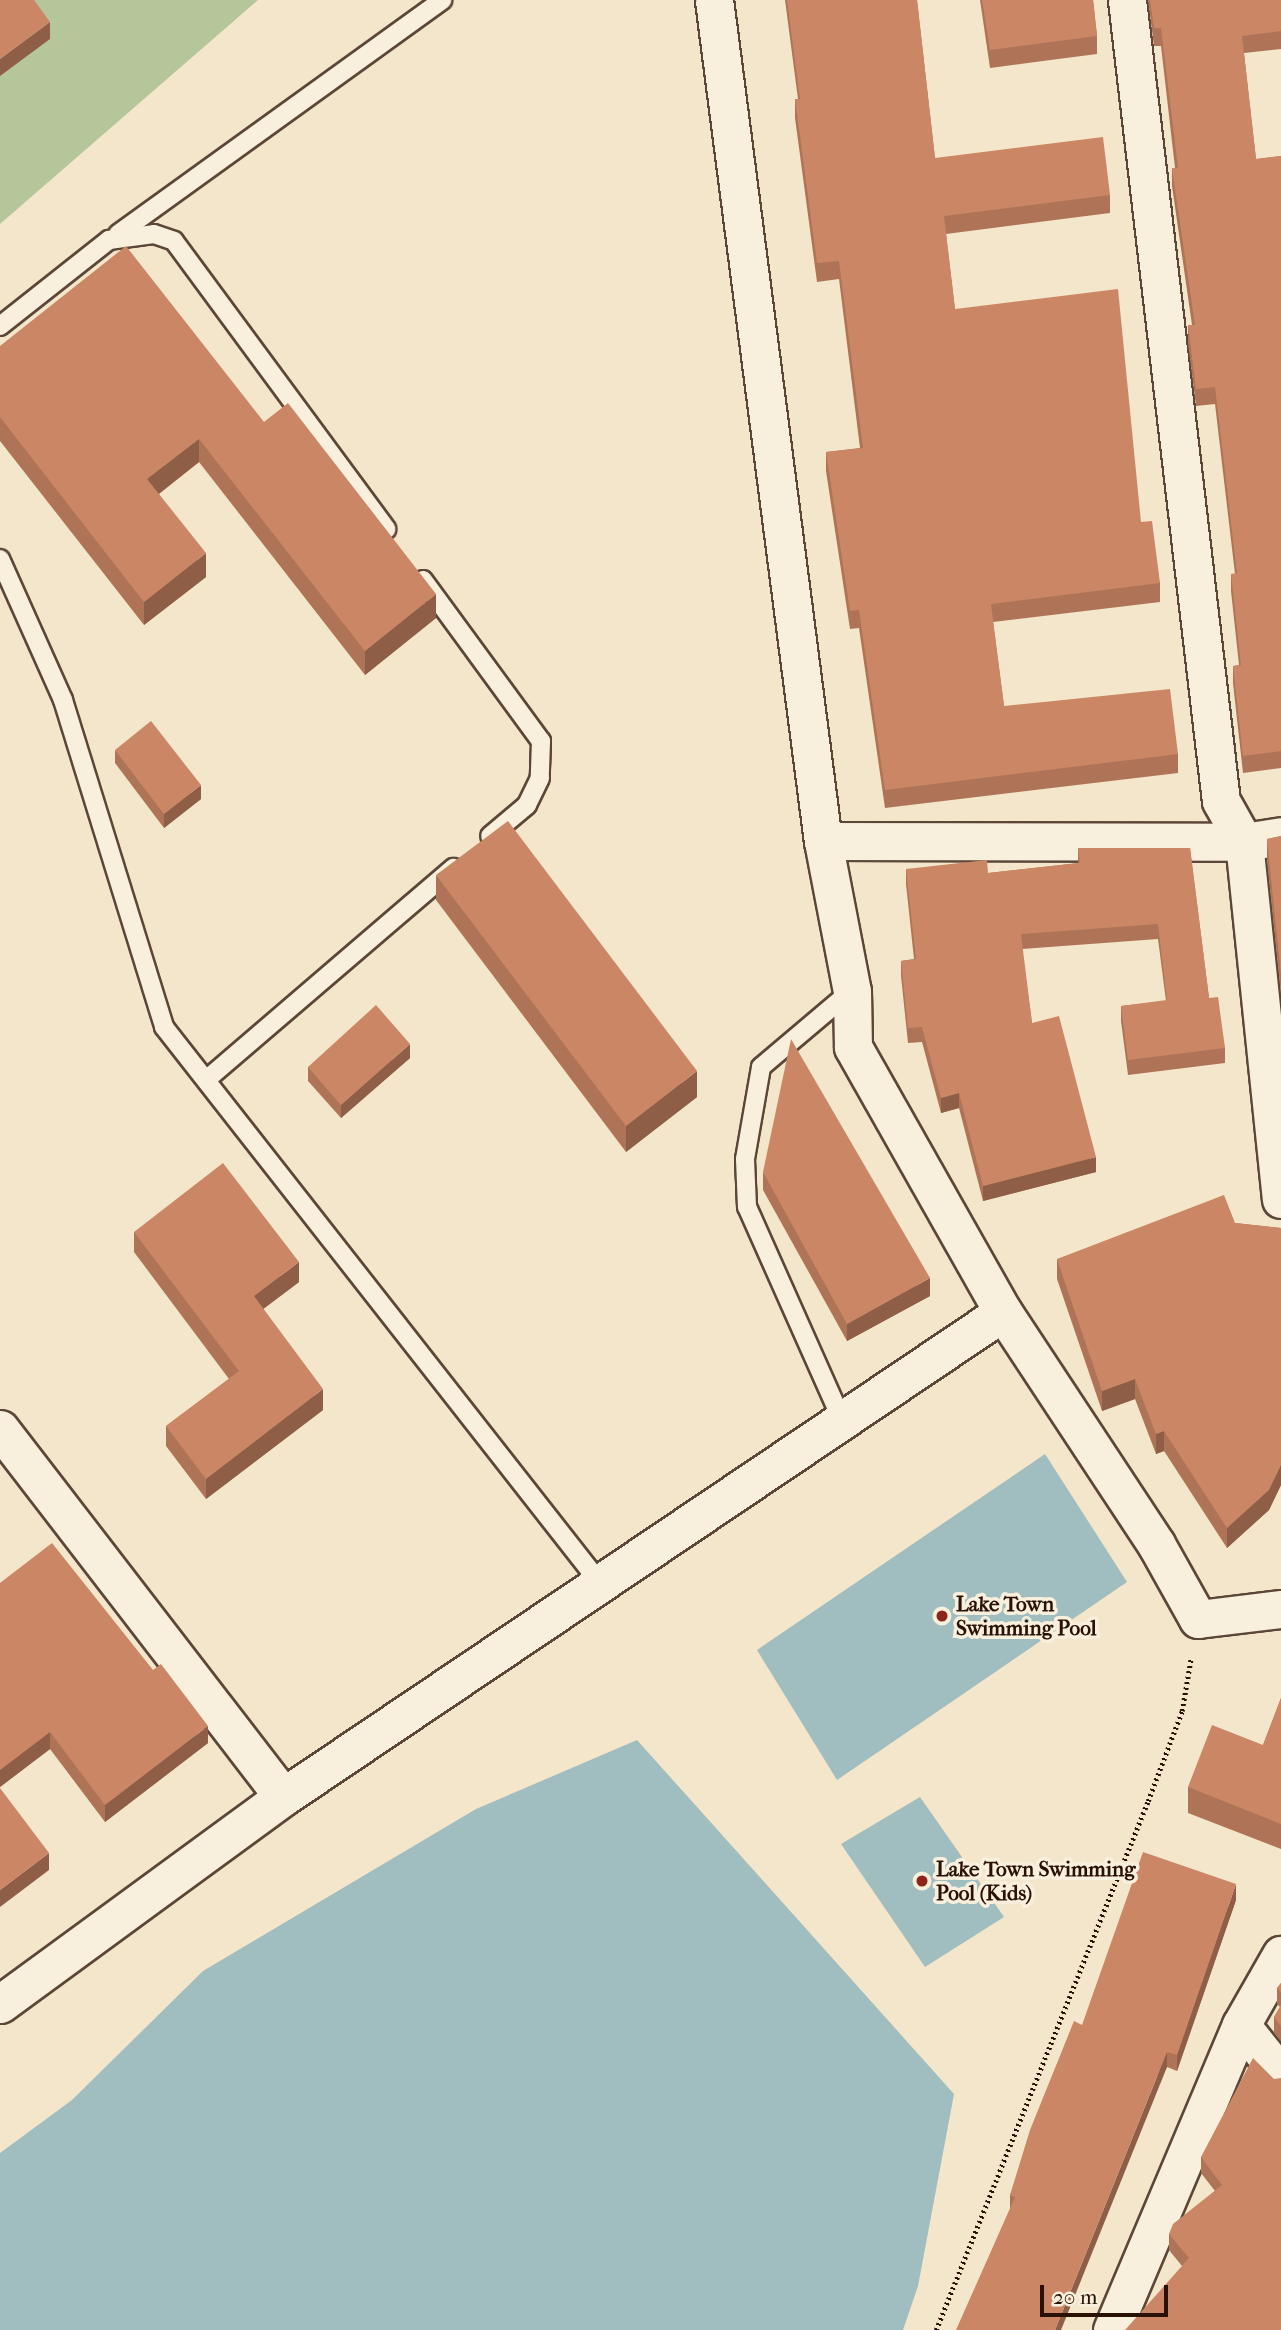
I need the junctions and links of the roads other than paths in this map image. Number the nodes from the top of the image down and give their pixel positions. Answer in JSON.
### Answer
{"nodes":[{"id":1,"x":442,"y":0,"type":"edge"},
{"id":2,"x":714,"y":0,"type":"edge"},
{"id":3,"x":1126,"y":0,"type":"edge"},
{"id":4,"x":109,"y":240,"type":"junction"},
{"id":5,"x":0,"y":326,"type":"edge"},
{"id":6,"x":394,"y":541,"type":"edge"},
{"id":7,"x":0,"y":559,"type":"edge"},
{"id":8,"x":411,"y":564,"type":"edge"},
{"id":9,"x":1281,"y":836,"type":"edge"},
{"id":10,"x":822,"y":841,"type":"junction"},
{"id":11,"x":1244,"y":842,"type":"junction"},
{"id":12,"x":852,"y":991,"type":"junction"},
{"id":13,"x":206,"y":1080,"type":"junction"},
{"id":14,"x":1281,"y":1199,"type":"edge"},
{"id":15,"x":1003,"y":1312,"type":"junction"},
{"id":16,"x":842,"y":1420,"type":"junction"},
{"id":17,"x":0,"y":1429,"type":"edge"},
{"id":18,"x":600,"y":1583,"type":"junction"},
{"id":19,"x":1281,"y":1609,"type":"edge"},
{"id":20,"x":283,"y":1797,"type":"junction"},
{"id":21,"x":1281,"y":1955,"type":"edge"},
{"id":22,"x":0,"y":2004,"type":"edge"},
{"id":23,"x":1241,"y":2025,"type":"junction"},
{"id":24,"x":1281,"y":2075,"type":"edge"},
{"id":25,"x":1112,"y":2330,"type":"edge"}],
"edges":[{"from":1,"to":4,"type":"lane"},
{"from":2,"to":10,"type":"street"},
{"from":3,"to":11,"type":"street"},
{"from":4,"to":5,"type":"lane"},
{"from":4,"to":6,"type":"lane"},
{"from":7,"to":13,"type":"lane"},
{"from":8,"to":13,"type":"lane"},
{"from":9,"to":11,"type":"street"},
{"from":10,"to":11,"type":"street"},
{"from":10,"to":12,"type":"street"},
{"from":11,"to":14,"type":"street"},
{"from":12,"to":15,"type":"street"},
{"from":12,"to":16,"type":"lane"},
{"from":13,"to":18,"type":"lane"},
{"from":15,"to":16,"type":"street"},
{"from":15,"to":19,"type":"street"},
{"from":16,"to":18,"type":"street"},
{"from":17,"to":20,"type":"street"},
{"from":18,"to":20,"type":"street"},
{"from":20,"to":22,"type":"street"},
{"from":21,"to":23,"type":"street"},
{"from":23,"to":24,"type":"street"},
{"from":23,"to":25,"type":"street"}]}
